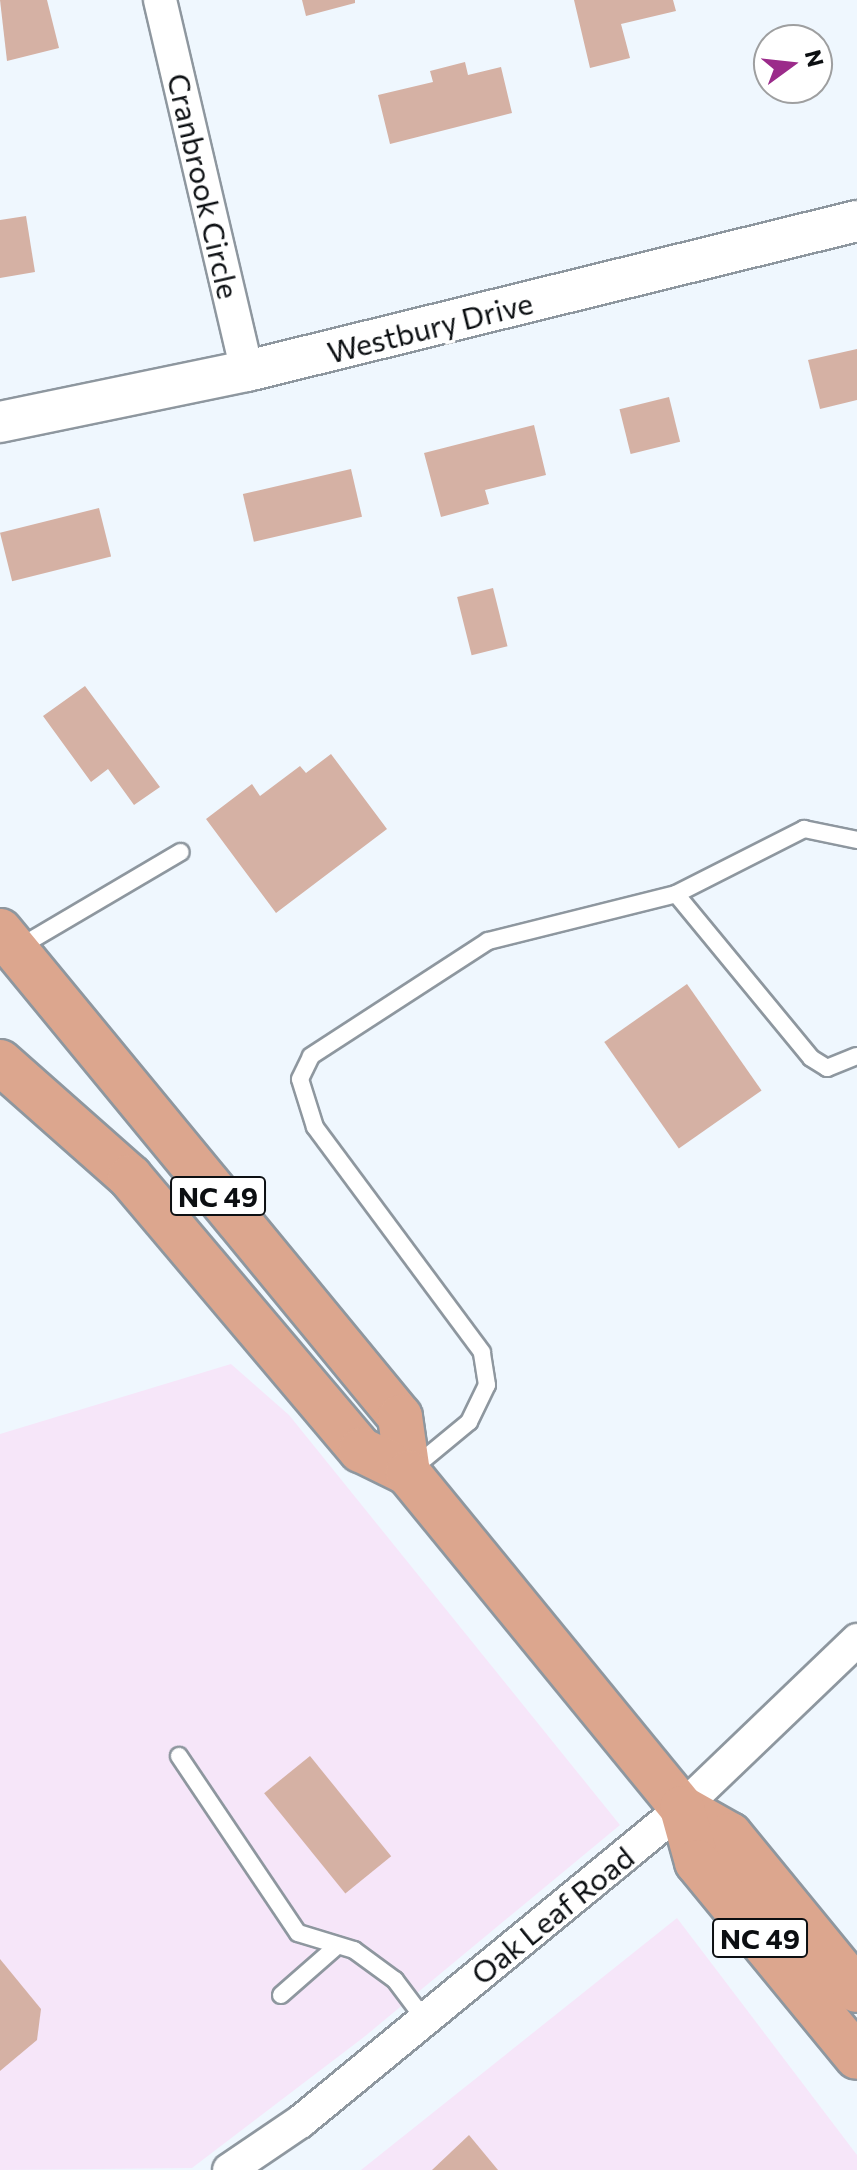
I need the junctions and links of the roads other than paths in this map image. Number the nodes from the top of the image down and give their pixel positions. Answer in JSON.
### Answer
{"nodes":[{"id":1,"x":160,"y":0,"type":"edge"},
{"id":2,"x":857,"y":221,"type":"edge"},
{"id":3,"x":247,"y":371,"type":"junction"},
{"id":4,"x":0,"y":422,"type":"edge"},
{"id":5,"x":857,"y":840,"type":"edge"},
{"id":6,"x":181,"y":852,"type":"dead end"},
{"id":7,"x":676,"y":894,"type":"junction"},
{"id":8,"x":8,"y":940,"type":"edge"},
{"id":9,"x":857,"y":1056,"type":"edge"},
{"id":10,"x":0,"y":1062,"type":"edge"},
{"id":11,"x":408,"y":1473,"type":"junction"},
{"id":12,"x":857,"y":1640,"type":"edge"},
{"id":13,"x":179,"y":1756,"type":"dead end"},
{"id":14,"x":682,"y":1808,"type":"junction"},
{"id":15,"x":337,"y":1946,"type":"junction"},
{"id":16,"x":857,"y":1990,"type":"edge"},
{"id":17,"x":281,"y":1995,"type":"dead end"},
{"id":18,"x":425,"y":2020,"type":"junction"},
{"id":19,"x":857,"y":2057,"type":"edge"},
{"id":20,"x":229,"y":2170,"type":"edge"}],
"edges":[{"from":1,"to":3,"type":"street","name":"Cranbrook Circle"},
{"from":2,"to":3,"type":"street","name":"Westbury Drive"},
{"from":3,"to":4,"type":"street","name":"Westbury Drive"},
{"from":5,"to":7,"type":"lane"},
{"from":6,"to":8,"type":"lane"},
{"from":7,"to":9,"type":"lane"},
{"from":7,"to":11,"type":"lane"},
{"from":8,"to":11,"type":"main road","number":"NC 49"},
{"from":10,"to":11,"type":"main road","number":"NC 49"},
{"from":11,"to":14,"type":"main road","number":"NC 49"},
{"from":12,"to":14,"type":"street","name":"Oak Leaf Road"},
{"from":13,"to":15,"type":"lane"},
{"from":14,"to":16,"type":"main road","number":"NC 49"},
{"from":14,"to":18,"type":"street","name":"Oak Leaf Road"},
{"from":14,"to":19,"type":"main road","number":"NC 49"},
{"from":15,"to":17,"type":"lane"},
{"from":15,"to":18,"type":"lane"},
{"from":18,"to":20,"type":"street","name":"Oak Leaf Road"}]}
